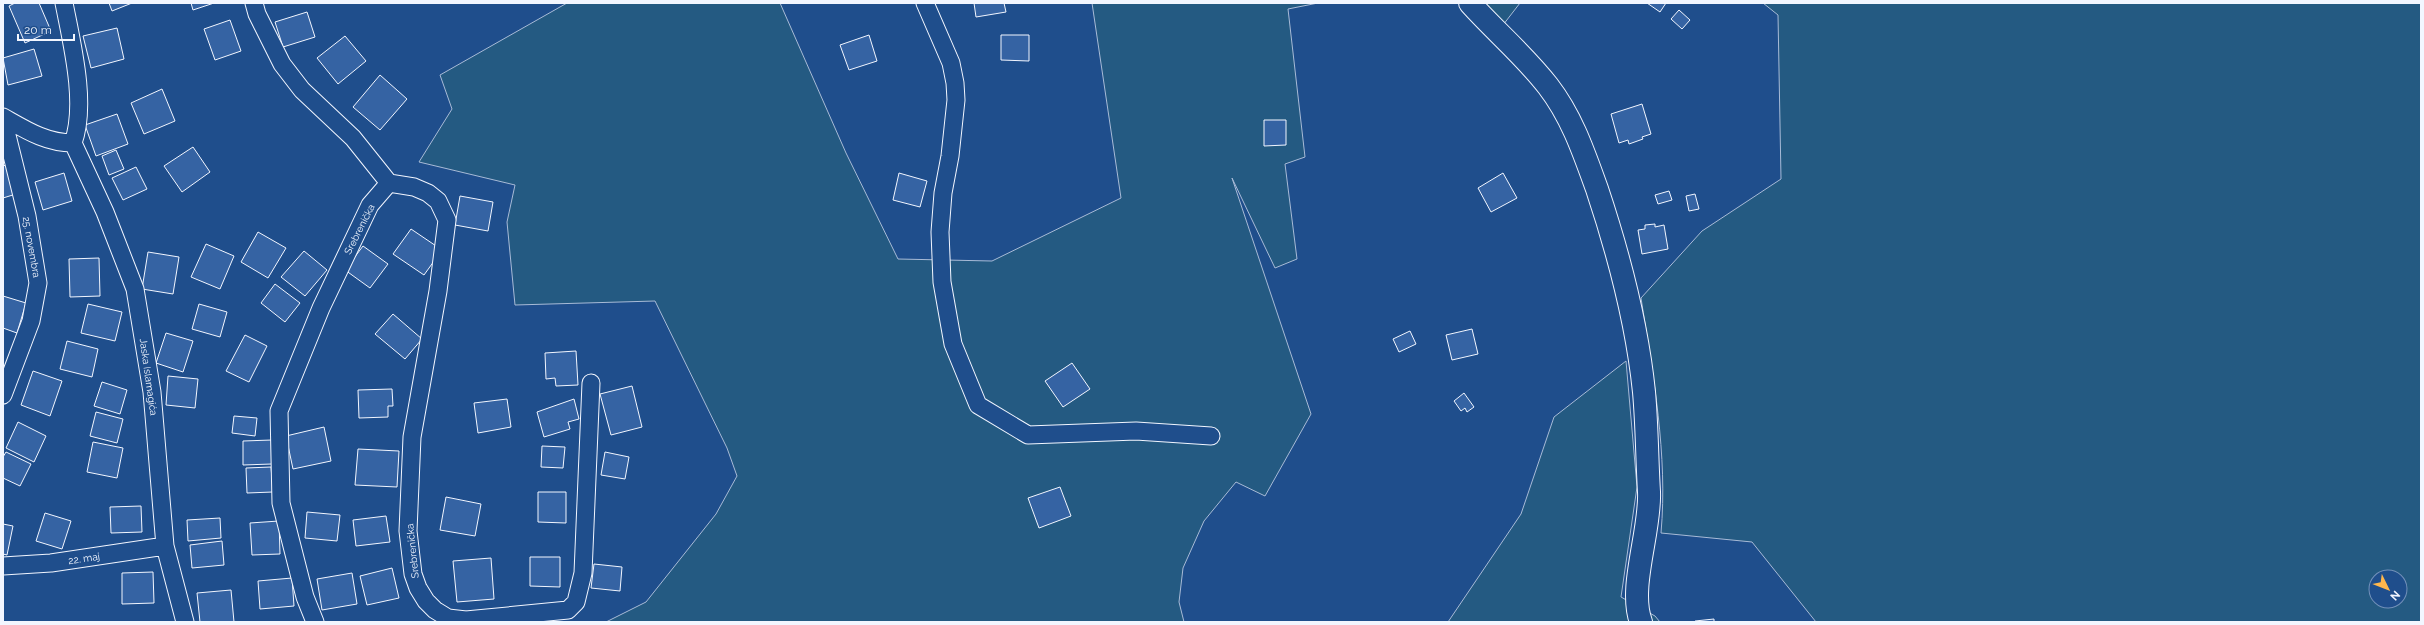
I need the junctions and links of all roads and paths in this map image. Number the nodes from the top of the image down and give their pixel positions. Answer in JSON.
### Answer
{"nodes":[{"id":1,"x":64,"y":3,"type":"edge"},
{"id":2,"x":254,"y":3,"type":"edge"},
{"id":3,"x":925,"y":3,"type":"edge"},
{"id":4,"x":1470,"y":3,"type":"edge"},
{"id":5,"x":3,"y":118,"type":"edge"},
{"id":6,"x":73,"y":143,"type":"junction"},
{"id":7,"x":389,"y":183,"type":"junction"},
{"id":8,"x":591,"y":383,"type":"dead end"},
{"id":9,"x":3,"y":395,"type":"edge"},
{"id":10,"x":1211,"y":436,"type":"dead end"},
{"id":11,"x":165,"y":546,"type":"junction"},
{"id":12,"x":3,"y":566,"type":"edge"},
{"id":13,"x":185,"y":622,"type":"edge"},
{"id":14,"x":315,"y":622,"type":"edge"},
{"id":15,"x":1641,"y":622,"type":"edge"}],
"edges":[{"from":1,"to":6,"type":"street"},
{"from":2,"to":7,"type":"street"},
{"from":3,"to":10,"type":"street"},
{"from":4,"to":15,"type":"main road"},
{"from":5,"to":6,"type":"street"},
{"from":5,"to":9,"type":"street","name":"25. novembra"},
{"from":6,"to":11,"type":"street","name":"Jaska Islamagića"},
{"from":7,"to":8,"type":"street","name":"Srebrenička"},
{"from":7,"to":14,"type":"street","name":"Srebrenička"},
{"from":11,"to":12,"type":"street","name":"22. maj"},
{"from":11,"to":13,"type":"street","name":"Jaska Islamagića"}]}
